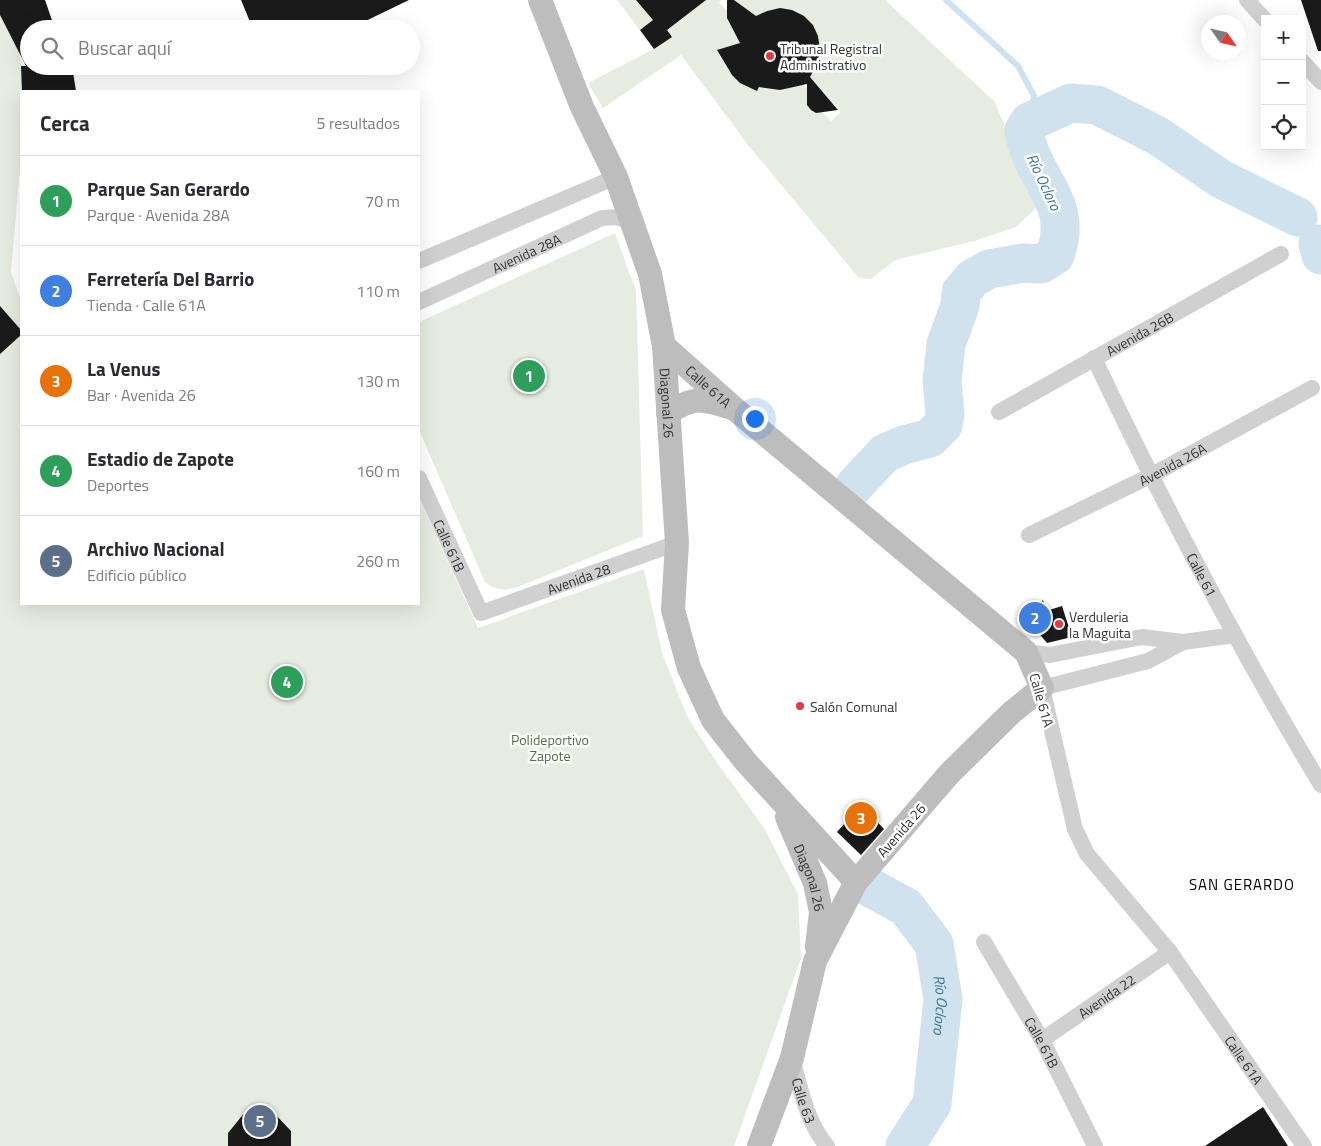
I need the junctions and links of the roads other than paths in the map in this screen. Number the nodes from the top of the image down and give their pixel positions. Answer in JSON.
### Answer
{"nodes":[{"id":1,"x":540,"y":0,"type":"edge"},
{"id":2,"x":1247,"y":0,"type":"edge"},
{"id":3,"x":1261,"y":16,"type":"edge"},
{"id":4,"x":1306,"y":65,"type":"edge"},
{"id":5,"x":1321,"y":82,"type":"edge"},
{"id":6,"x":616,"y":177,"type":"junction"},
{"id":7,"x":634,"y":224,"type":"junction"},
{"id":8,"x":1281,"y":254,"type":"dead end"},
{"id":9,"x":420,"y":261,"type":"edge"},
{"id":10,"x":420,"y":302,"type":"edge"},
{"id":11,"x":664,"y":346,"type":"junction"},
{"id":12,"x":1094,"y":358,"type":"junction"},
{"id":13,"x":1312,"y":388,"type":"dead end"},
{"id":14,"x":736,"y":410,"type":"junction"},
{"id":15,"x":999,"y":412,"type":"dead end"},
{"id":16,"x":668,"y":413,"type":"junction"},
{"id":17,"x":1150,"y":476,"type":"junction"},
{"id":18,"x":420,"y":480,"type":"edge"},
{"id":19,"x":1028,"y":534,"type":"dead end"},
{"id":20,"x":677,"y":543,"type":"junction"},
{"id":21,"x":481,"y":613,"type":"joint"},
{"id":22,"x":1236,"y":635,"type":"junction"},
{"id":23,"x":1183,"y":642,"type":"junction"},
{"id":24,"x":1026,"y":652,"type":"junction"},
{"id":25,"x":1042,"y":688,"type":"junction"},
{"id":26,"x":1321,"y":785,"type":"edge"},
{"id":27,"x":779,"y":798,"type":"junction"},
{"id":28,"x":856,"y":882,"type":"junction"},
{"id":29,"x":984,"y":942,"type":"dead end"},
{"id":30,"x":1170,"y":952,"type":"junction"},
{"id":31,"x":815,"y":961,"type":"junction"},
{"id":32,"x":1042,"y":1040,"type":"junction"},
{"id":33,"x":792,"y":1058,"type":"junction"},
{"id":34,"x":821,"y":1144,"type":"edge"},
{"id":35,"x":759,"y":1146,"type":"edge"},
{"id":36,"x":1095,"y":1146,"type":"edge"},
{"id":37,"x":1304,"y":1146,"type":"edge"}],
"edges":[{"from":1,"to":6,"type":"street","name":"Diagonal 26"},
{"from":2,"to":3,"type":"street"},
{"from":4,"to":5,"type":"street"},
{"from":6,"to":7,"type":"street","name":"Diagonal 26"},
{"from":6,"to":9,"type":"street"},
{"from":7,"to":10,"type":"street","name":"Avenida 28A"},
{"from":7,"to":11,"type":"street","name":"Diagonal 26"},
{"from":8,"to":12,"type":"street","name":"Avenida 26B"},
{"from":11,"to":14,"type":"street","name":"Calle 61A"},
{"from":11,"to":16,"type":"street","name":"Diagonal 26"},
{"from":12,"to":15,"type":"street","name":"Avenida 26B"},
{"from":12,"to":17,"type":"street","name":"Calle 61"},
{"from":13,"to":17,"type":"street","name":"Avenida 26A"},
{"from":14,"to":16,"type":"street"},
{"from":14,"to":24,"type":"street","name":"Calle 61A"},
{"from":16,"to":20,"type":"street","name":"Diagonal 26"},
{"from":17,"to":19,"type":"street","name":"Avenida 26A"},
{"from":17,"to":22,"type":"street","name":"Calle 61"},
{"from":18,"to":21,"type":"street","name":"Calle 61B"},
{"from":20,"to":21,"type":"street","name":"Avenida 28"},
{"from":20,"to":27,"type":"street","name":"Diagonal 26"},
{"from":22,"to":23,"type":"street","name":"Avenida 26"},
{"from":22,"to":26,"type":"street","name":"Calle 61"},
{"from":23,"to":24,"type":"street","name":"Avenida 26"},
{"from":23,"to":25,"type":"street","name":"Avenida 26"},
{"from":24,"to":25,"type":"street","name":"Calle 61A"},
{"from":25,"to":28,"type":"street","name":"Avenida 26"},
{"from":25,"to":30,"type":"street","name":"Calle 61A"},
{"from":27,"to":28,"type":"street","name":"Diagonal 26"},
{"from":27,"to":31,"type":"street","name":"Diagonal 26"},
{"from":28,"to":31,"type":"street","name":"Avenida 26"},
{"from":29,"to":32,"type":"street","name":"Calle 61B"},
{"from":30,"to":32,"type":"street","name":"Avenida 22"},
{"from":30,"to":37,"type":"street","name":"Calle 61A"},
{"from":31,"to":33,"type":"street","name":"Avenida 26"},
{"from":32,"to":36,"type":"street","name":"Calle 61B"},
{"from":33,"to":34,"type":"street","name":"Calle 63"},
{"from":33,"to":35,"type":"street","name":"Avenida 26"}]}
